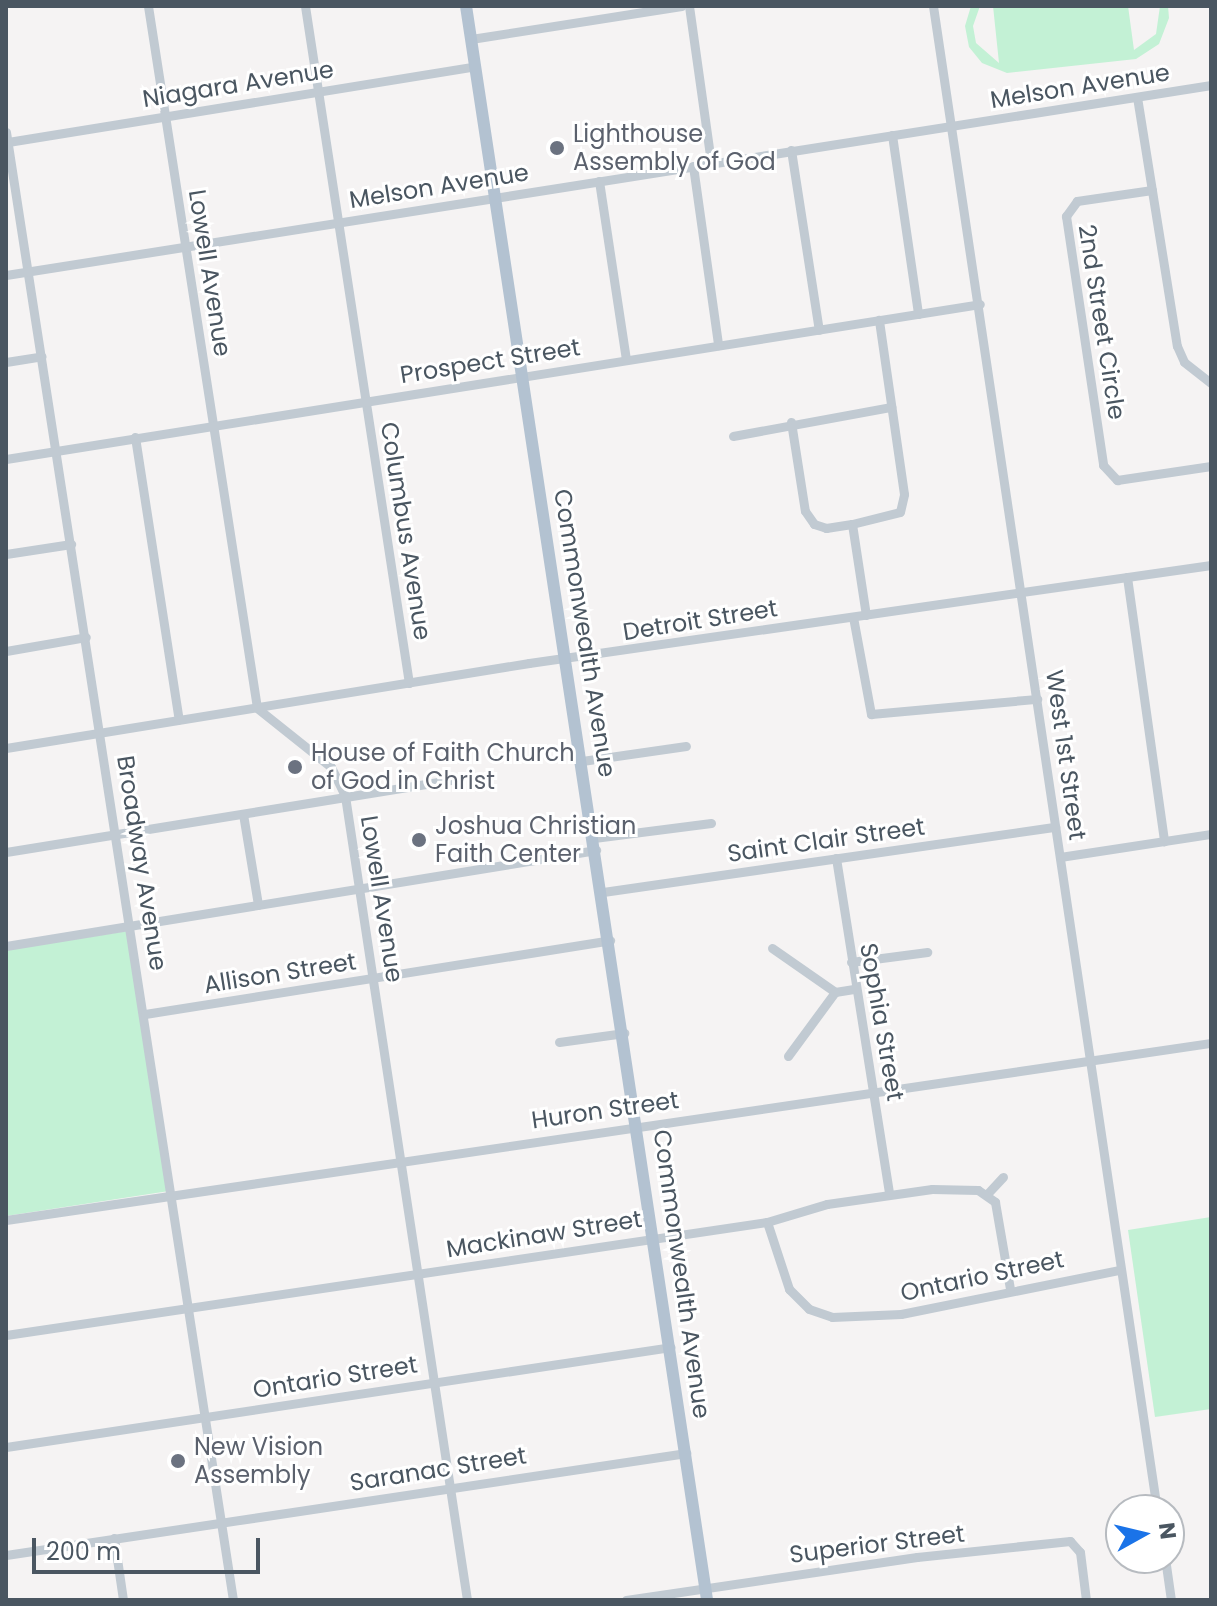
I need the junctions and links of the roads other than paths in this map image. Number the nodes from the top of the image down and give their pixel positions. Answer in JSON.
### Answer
{"nodes":[{"id":1,"x":148,"y":6,"type":"edge"},
{"id":2,"x":305,"y":6,"type":"edge"},
{"id":3,"x":466,"y":6,"type":"edge"},
{"id":4,"x":681,"y":6,"type":"edge"},
{"id":5,"x":689,"y":6,"type":"edge"},
{"id":6,"x":933,"y":6,"type":"edge"},
{"id":7,"x":471,"y":39,"type":"junction"},
{"id":8,"x":475,"y":66,"type":"junction"},
{"id":9,"x":1211,"y":85,"type":"edge"},
{"id":10,"x":318,"y":91,"type":"junction"},
{"id":11,"x":1137,"y":97,"type":"junction"},
{"id":12,"x":165,"y":116,"type":"junction"},
{"id":13,"x":953,"y":126,"type":"junction"},
{"id":14,"x":892,"y":135,"type":"junction"},
{"id":15,"x":7,"y":137,"type":"edge"},
{"id":16,"x":791,"y":150,"type":"junction"},
{"id":17,"x":711,"y":163,"type":"junction"},
{"id":18,"x":693,"y":166,"type":"junction"},
{"id":19,"x":599,"y":181,"type":"junction"},
{"id":20,"x":1152,"y":190,"type":"junction"},
{"id":21,"x":496,"y":197,"type":"junction"},
{"id":22,"x":339,"y":222,"type":"junction"},
{"id":23,"x":186,"y":246,"type":"junction"},
{"id":24,"x":28,"y":271,"type":"junction"},
{"id":25,"x":6,"y":275,"type":"edge"},
{"id":26,"x":980,"y":304,"type":"junction"},
{"id":27,"x":918,"y":314,"type":"junction"},
{"id":28,"x":879,"y":320,"type":"junction"},
{"id":29,"x":819,"y":330,"type":"junction"},
{"id":30,"x":718,"y":345,"type":"junction"},
{"id":31,"x":42,"y":356,"type":"junction"},
{"id":32,"x":626,"y":359,"type":"junction"},
{"id":33,"x":6,"y":362,"type":"edge"},
{"id":34,"x":523,"y":376,"type":"junction"},
{"id":35,"x":1211,"y":383,"type":"edge"},
{"id":36,"x":366,"y":402,"type":"junction"},
{"id":37,"x":891,"y":407,"type":"junction"},
{"id":38,"x":791,"y":422,"type":"junction"},
{"id":39,"x":213,"y":426,"type":"junction"},
{"id":40,"x":733,"y":436,"type":"dead end"},
{"id":41,"x":135,"y":437,"type":"junction"},
{"id":42,"x":56,"y":450,"type":"junction"},
{"id":43,"x":6,"y":459,"type":"edge"},
{"id":44,"x":1211,"y":466,"type":"edge"},
{"id":45,"x":852,"y":524,"type":"junction"},
{"id":46,"x":71,"y":544,"type":"junction"},
{"id":47,"x":6,"y":554,"type":"edge"},
{"id":48,"x":1211,"y":565,"type":"edge"},
{"id":49,"x":1127,"y":577,"type":"junction"},
{"id":50,"x":1023,"y":592,"type":"junction"},
{"id":51,"x":866,"y":615,"type":"junction"},
{"id":52,"x":853,"y":617,"type":"junction"},
{"id":53,"x":86,"y":637,"type":"junction"},
{"id":54,"x":6,"y":651,"type":"edge"},
{"id":55,"x":567,"y":659,"type":"junction"},
{"id":56,"x":409,"y":683,"type":"junction"},
{"id":57,"x":1037,"y":699,"type":"junction"},
{"id":58,"x":257,"y":708,"type":"junction"},
{"id":59,"x":179,"y":720,"type":"junction"},
{"id":60,"x":101,"y":732,"type":"junction"},
{"id":61,"x":686,"y":746,"type":"dead end"},
{"id":62,"x":6,"y":748,"type":"edge"},
{"id":63,"x":582,"y":761,"type":"junction"},
{"id":64,"x":455,"y":779,"type":"dead end"},
{"id":65,"x":345,"y":796,"type":"junction"},
{"id":66,"x":243,"y":814,"type":"junction"},
{"id":67,"x":711,"y":823,"type":"dead end"},
{"id":68,"x":1055,"y":827,"type":"junction"},
{"id":69,"x":116,"y":833,"type":"junction"},
{"id":70,"x":1211,"y":834,"type":"edge"},
{"id":71,"x":1164,"y":841,"type":"junction"},
{"id":72,"x":595,"y":844,"type":"junction"},
{"id":73,"x":6,"y":852,"type":"edge"},
{"id":74,"x":1060,"y":857,"type":"junction"},
{"id":75,"x":836,"y":858,"type":"junction"},
{"id":76,"x":360,"y":888,"type":"junction"},
{"id":77,"x":603,"y":892,"type":"junction"},
{"id":78,"x":258,"y":905,"type":"junction"},
{"id":79,"x":131,"y":926,"type":"junction"},
{"id":80,"x":610,"y":940,"type":"junction"},
{"id":81,"x":6,"y":946,"type":"edge"},
{"id":82,"x":772,"y":948,"type":"dead end"},
{"id":83,"x":927,"y":952,"type":"dead end"},
{"id":84,"x":851,"y":962,"type":"junction"},
{"id":85,"x":375,"y":978,"type":"junction"},
{"id":86,"x":854,"y":989,"type":"junction"},
{"id":87,"x":835,"y":992,"type":"junction"},
{"id":88,"x":145,"y":1014,"type":"junction"},
{"id":89,"x":624,"y":1033,"type":"junction"},
{"id":90,"x":559,"y":1042,"type":"dead end"},
{"id":91,"x":1211,"y":1043,"type":"edge"},
{"id":92,"x":788,"y":1056,"type":"dead end"},
{"id":93,"x":1090,"y":1060,"type":"junction"},
{"id":94,"x":872,"y":1092,"type":"junction"},
{"id":95,"x":638,"y":1125,"type":"junction"},
{"id":96,"x":403,"y":1160,"type":"junction"},
{"id":97,"x":1003,"y":1177,"type":"dead end"},
{"id":98,"x":889,"y":1193,"type":"junction"},
{"id":99,"x":988,"y":1193,"type":"junction"},
{"id":100,"x":173,"y":1195,"type":"junction"},
{"id":101,"x":6,"y":1220,"type":"edge"},
{"id":102,"x":767,"y":1222,"type":"junction"},
{"id":103,"x":654,"y":1238,"type":"junction"},
{"id":104,"x":1120,"y":1270,"type":"junction"},
{"id":105,"x":420,"y":1273,"type":"junction"},
{"id":106,"x":1010,"y":1289,"type":"junction"},
{"id":107,"x":190,"y":1307,"type":"junction"},
{"id":108,"x":6,"y":1335,"type":"edge"},
{"id":109,"x":671,"y":1347,"type":"junction"},
{"id":110,"x":436,"y":1382,"type":"junction"},
{"id":111,"x":206,"y":1417,"type":"junction"},
{"id":112,"x":6,"y":1447,"type":"edge"},
{"id":113,"x":686,"y":1453,"type":"junction"},
{"id":114,"x":451,"y":1487,"type":"junction"},
{"id":115,"x":1155,"y":1494,"type":"edge"},
{"id":116,"x":222,"y":1522,"type":"junction"},
{"id":117,"x":114,"y":1538,"type":"junction"},
{"id":118,"x":6,"y":1555,"type":"edge"},
{"id":119,"x":1167,"y":1574,"type":"edge"},
{"id":120,"x":707,"y":1594,"type":"edge"},
{"id":121,"x":123,"y":1600,"type":"edge"},
{"id":122,"x":233,"y":1600,"type":"edge"},
{"id":123,"x":467,"y":1600,"type":"edge"},
{"id":124,"x":626,"y":1600,"type":"edge"},
{"id":125,"x":1086,"y":1600,"type":"edge"},
{"id":126,"x":1171,"y":1600,"type":"edge"}],
"edges":[{"from":1,"to":12,"type":"street","name":"Lowell Avenue"},
{"from":2,"to":10,"type":"street","name":"Columbus Avenue"},
{"from":3,"to":7,"type":"main road","name":"Commonwealth Avenue"},
{"from":4,"to":7,"type":"street"},
{"from":5,"to":17,"type":"street"},
{"from":6,"to":13,"type":"street","name":"West 1st Street"},
{"from":7,"to":8,"type":"main road","name":"Commonwealth Avenue"},
{"from":8,"to":10,"type":"street","name":"Niagara Avenue"},
{"from":8,"to":21,"type":"main road","name":"Commonwealth Avenue"},
{"from":9,"to":11,"type":"street","name":"Melson Avenue"},
{"from":10,"to":12,"type":"street","name":"Niagara Avenue"},
{"from":10,"to":22,"type":"street","name":"Columbus Avenue"},
{"from":11,"to":13,"type":"street","name":"Melson Avenue"},
{"from":11,"to":20,"type":"street"},
{"from":12,"to":15,"type":"street","name":"Niagara Avenue"},
{"from":12,"to":23,"type":"street","name":"Lowell Avenue"},
{"from":13,"to":14,"type":"street","name":"Melson Avenue"},
{"from":13,"to":26,"type":"street","name":"West 1st Street"},
{"from":14,"to":16,"type":"street","name":"Melson Avenue"},
{"from":14,"to":27,"type":"street"},
{"from":15,"to":24,"type":"street","name":"Broadway Avenue"},
{"from":16,"to":17,"type":"street","name":"Melson Avenue"},
{"from":16,"to":29,"type":"street"},
{"from":17,"to":18,"type":"street","name":"Melson Avenue"},
{"from":18,"to":19,"type":"street","name":"Melson Avenue"},
{"from":18,"to":30,"type":"street"},
{"from":19,"to":21,"type":"street","name":"Melson Avenue"},
{"from":19,"to":32,"type":"street"},
{"from":20,"to":35,"type":"street"},
{"from":20,"to":44,"type":"street","name":"2nd Street Circle"},
{"from":21,"to":22,"type":"street","name":"Melson Avenue"},
{"from":21,"to":34,"type":"main road","name":"Commonwealth Avenue"},
{"from":22,"to":23,"type":"street","name":"Melson Avenue"},
{"from":22,"to":36,"type":"street","name":"Columbus Avenue"},
{"from":23,"to":24,"type":"street","name":"Melson Avenue"},
{"from":23,"to":39,"type":"street","name":"Lowell Avenue"},
{"from":24,"to":25,"type":"street","name":"Melson Avenue"},
{"from":24,"to":31,"type":"street","name":"Broadway Avenue"},
{"from":26,"to":27,"type":"street","name":"Prospect Street"},
{"from":26,"to":50,"type":"street","name":"West 1st Street"},
{"from":27,"to":28,"type":"street","name":"Prospect Street"},
{"from":28,"to":29,"type":"street","name":"Prospect Street"},
{"from":28,"to":37,"type":"street"},
{"from":29,"to":30,"type":"street","name":"Prospect Street"},
{"from":30,"to":32,"type":"street","name":"Prospect Street"},
{"from":31,"to":33,"type":"street"},
{"from":31,"to":42,"type":"street","name":"Broadway Avenue"},
{"from":32,"to":34,"type":"street","name":"Prospect Street"},
{"from":34,"to":36,"type":"street","name":"Prospect Street"},
{"from":34,"to":55,"type":"main road","name":"Commonwealth Avenue"},
{"from":36,"to":39,"type":"street","name":"Prospect Street"},
{"from":36,"to":56,"type":"street","name":"Columbus Avenue"},
{"from":37,"to":38,"type":"street"},
{"from":37,"to":45,"type":"street"},
{"from":38,"to":40,"type":"street"},
{"from":38,"to":45,"type":"street"},
{"from":39,"to":41,"type":"street","name":"Prospect Street"},
{"from":39,"to":58,"type":"street","name":"Lowell Avenue"},
{"from":41,"to":42,"type":"street","name":"Prospect Street"},
{"from":41,"to":59,"type":"street"},
{"from":42,"to":43,"type":"street","name":"Prospect Street"},
{"from":42,"to":46,"type":"street","name":"Broadway Avenue"},
{"from":45,"to":51,"type":"street"},
{"from":46,"to":47,"type":"street"},
{"from":46,"to":53,"type":"street","name":"Broadway Avenue"},
{"from":48,"to":49,"type":"street","name":"Detroit Street"},
{"from":49,"to":50,"type":"street","name":"Detroit Street"},
{"from":49,"to":71,"type":"street"},
{"from":50,"to":51,"type":"street","name":"Detroit Street"},
{"from":50,"to":57,"type":"street","name":"West 1st Street"},
{"from":51,"to":52,"type":"street","name":"Detroit Street"},
{"from":52,"to":55,"type":"street","name":"Detroit Street"},
{"from":52,"to":57,"type":"street"},
{"from":53,"to":54,"type":"street"},
{"from":53,"to":60,"type":"street","name":"Broadway Avenue"},
{"from":55,"to":56,"type":"street","name":"Detroit Street"},
{"from":55,"to":63,"type":"main road","name":"Commonwealth Avenue"},
{"from":56,"to":58,"type":"street","name":"Detroit Street"},
{"from":57,"to":68,"type":"street","name":"West 1st Street"},
{"from":58,"to":59,"type":"street","name":"Detroit Street"},
{"from":58,"to":65,"type":"street","name":"Lowell Avenue"},
{"from":59,"to":60,"type":"street","name":"Detroit Street"},
{"from":60,"to":62,"type":"street","name":"Detroit Street"},
{"from":60,"to":69,"type":"street","name":"Broadway Avenue"},
{"from":61,"to":63,"type":"street"},
{"from":63,"to":72,"type":"main road","name":"Commonwealth Avenue"},
{"from":64,"to":65,"type":"street"},
{"from":65,"to":66,"type":"street"},
{"from":65,"to":76,"type":"street","name":"Lowell Avenue"},
{"from":66,"to":69,"type":"street"},
{"from":66,"to":78,"type":"street"},
{"from":67,"to":72,"type":"street"},
{"from":68,"to":74,"type":"street","name":"West 1st Street"},
{"from":68,"to":75,"type":"street","name":"Saint Clair Street"},
{"from":69,"to":73,"type":"street"},
{"from":69,"to":79,"type":"street","name":"Broadway Avenue"},
{"from":70,"to":71,"type":"street"},
{"from":71,"to":74,"type":"street"},
{"from":72,"to":76,"type":"street"},
{"from":72,"to":77,"type":"main road","name":"Commonwealth Avenue"},
{"from":74,"to":93,"type":"street","name":"West 1st Street"},
{"from":75,"to":77,"type":"street","name":"Saint Clair Street"},
{"from":75,"to":84,"type":"street","name":"Sophia Street"},
{"from":76,"to":78,"type":"street"},
{"from":76,"to":85,"type":"street","name":"Lowell Avenue"},
{"from":77,"to":80,"type":"main road","name":"Commonwealth Avenue"},
{"from":78,"to":79,"type":"street"},
{"from":79,"to":81,"type":"street"},
{"from":79,"to":88,"type":"street","name":"Broadway Avenue"},
{"from":80,"to":85,"type":"street","name":"Allison Street"},
{"from":80,"to":89,"type":"main road","name":"Commonwealth Avenue"},
{"from":82,"to":87,"type":"street"},
{"from":83,"to":84,"type":"street"},
{"from":84,"to":86,"type":"street","name":"Sophia Street"},
{"from":85,"to":88,"type":"street","name":"Allison Street"},
{"from":85,"to":96,"type":"street","name":"Lowell Avenue"},
{"from":86,"to":87,"type":"street"},
{"from":86,"to":94,"type":"street","name":"Sophia Street"},
{"from":87,"to":92,"type":"street"},
{"from":88,"to":100,"type":"street","name":"Broadway Avenue"},
{"from":89,"to":90,"type":"street"},
{"from":89,"to":95,"type":"main road","name":"Commonwealth Avenue"},
{"from":91,"to":93,"type":"street","name":"Huron Street"},
{"from":93,"to":94,"type":"street","name":"Huron Street"},
{"from":93,"to":104,"type":"street","name":"West 1st Street"},
{"from":94,"to":95,"type":"street","name":"Huron Street"},
{"from":94,"to":98,"type":"street","name":"Sophia Street"},
{"from":95,"to":96,"type":"street","name":"Huron Street"},
{"from":95,"to":103,"type":"main road","name":"Commonwealth Avenue"},
{"from":96,"to":100,"type":"street","name":"Huron Street"},
{"from":96,"to":105,"type":"street","name":"Lowell Avenue"},
{"from":97,"to":99,"type":"street"},
{"from":98,"to":99,"type":"street","name":"Mackinaw Street"},
{"from":98,"to":102,"type":"street","name":"Mackinaw Street"},
{"from":99,"to":106,"type":"street"},
{"from":100,"to":101,"type":"street","name":"Huron Street"},
{"from":100,"to":107,"type":"street","name":"Broadway Avenue"},
{"from":102,"to":103,"type":"street","name":"Mackinaw Street"},
{"from":102,"to":106,"type":"street","name":"Ontario Street"},
{"from":103,"to":105,"type":"street","name":"Mackinaw Street"},
{"from":103,"to":109,"type":"main road","name":"Commonwealth Avenue"},
{"from":104,"to":106,"type":"street","name":"Ontario Street"},
{"from":104,"to":115,"type":"street","name":"West 1st Street"},
{"from":105,"to":107,"type":"street","name":"Mackinaw Street"},
{"from":105,"to":110,"type":"street","name":"Lowell Avenue"},
{"from":107,"to":108,"type":"street","name":"Mackinaw Street"},
{"from":107,"to":111,"type":"street","name":"Broadway Avenue"},
{"from":109,"to":110,"type":"street","name":"Ontario Street"},
{"from":109,"to":113,"type":"main road","name":"Commonwealth Avenue"},
{"from":110,"to":111,"type":"street","name":"Ontario Street"},
{"from":110,"to":114,"type":"street","name":"Lowell Avenue"},
{"from":111,"to":112,"type":"street","name":"Ontario Street"},
{"from":111,"to":116,"type":"street","name":"Broadway Avenue"},
{"from":113,"to":114,"type":"street","name":"Saranac Street"},
{"from":113,"to":120,"type":"main road","name":"Commonwealth Avenue"},
{"from":114,"to":116,"type":"street","name":"Saranac Street"},
{"from":114,"to":123,"type":"street","name":"Lowell Avenue"},
{"from":116,"to":117,"type":"street","name":"Saranac Street"},
{"from":116,"to":122,"type":"street","name":"Broadway Avenue"},
{"from":117,"to":118,"type":"street","name":"Saranac Street"},
{"from":117,"to":121,"type":"street"},
{"from":119,"to":126,"type":"street"},
{"from":120,"to":124,"type":"street","name":"Superior Street"},
{"from":120,"to":125,"type":"street","name":"Superior Street"}]}
